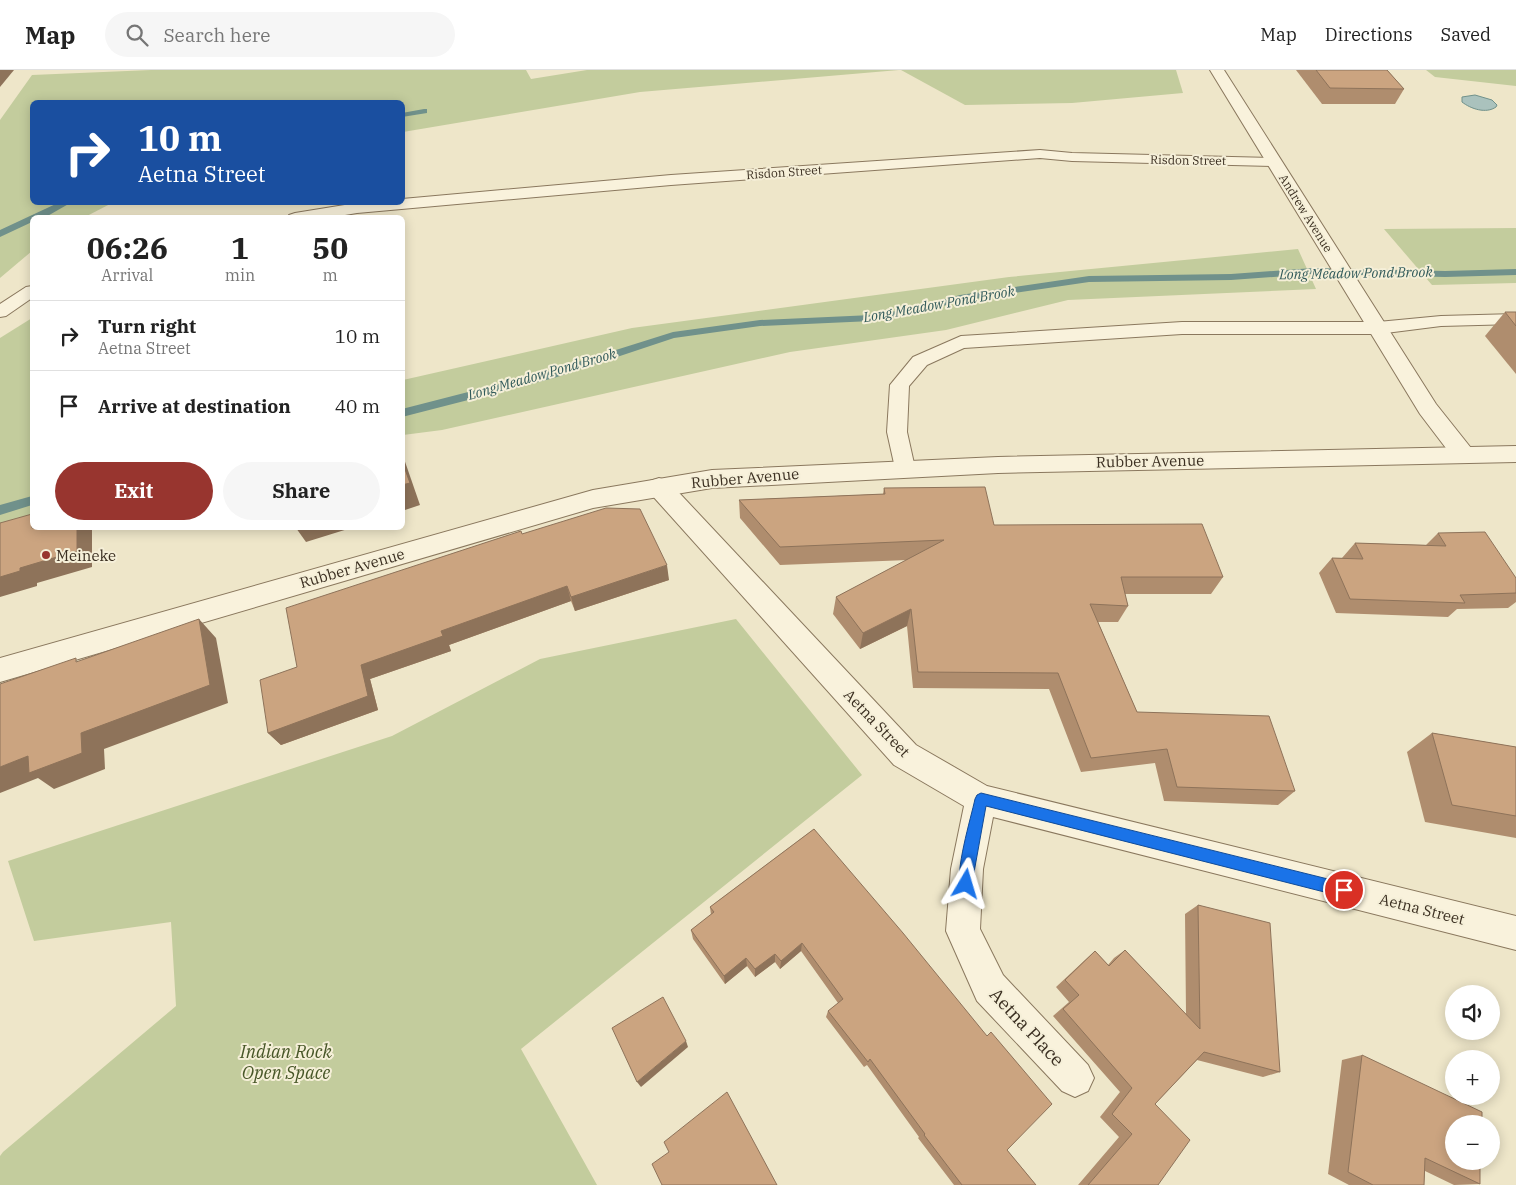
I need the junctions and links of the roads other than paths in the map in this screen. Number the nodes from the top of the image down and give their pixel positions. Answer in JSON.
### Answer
{"nodes":[{"id":1,"x":1217,"y":70,"type":"edge"},
{"id":2,"x":1274,"y":162,"type":"junction"},
{"id":3,"x":405,"y":204,"type":"edge"},
{"id":4,"x":389,"y":205,"type":"edge"},
{"id":5,"x":314,"y":215,"type":"edge"},
{"id":6,"x":30,"y":292,"type":"edge"},
{"id":7,"x":0,"y":312,"type":"edge"},
{"id":8,"x":1516,"y":319,"type":"edge"},
{"id":9,"x":1378,"y":328,"type":"junction"},
{"id":10,"x":1463,"y":454,"type":"junction"},
{"id":11,"x":1516,"y":454,"type":"edge"},
{"id":12,"x":905,"y":468,"type":"junction"},
{"id":13,"x":659,"y":487,"type":"junction"},
{"id":14,"x":0,"y":670,"type":"edge"},
{"id":15,"x":981,"y":799,"type":"junction"},
{"id":16,"x":1516,"y":933,"type":"edge"},
{"id":17,"x":1075,"y":1078,"type":"dead end"}],
"edges":[{"from":1,"to":2,"type":"street","name":"Andrew Avenue"},
{"from":2,"to":3,"type":"lane","name":"Risdon Street"},
{"from":2,"to":9,"type":"street","name":"Andrew Avenue"},
{"from":4,"to":5,"type":"lane","name":"Risdon Street"},
{"from":6,"to":7,"type":"lane"},
{"from":8,"to":9,"type":"lane"},
{"from":9,"to":10,"type":"street","name":"Andrew Avenue"},
{"from":9,"to":12,"type":"lane"},
{"from":10,"to":11,"type":"street","name":"Rubber Avenue"},
{"from":10,"to":12,"type":"street","name":"Rubber Avenue"},
{"from":12,"to":13,"type":"street","name":"Rubber Avenue"},
{"from":13,"to":14,"type":"street","name":"Rubber Avenue"},
{"from":13,"to":15,"type":"street","name":"Aetna Street"},
{"from":15,"to":16,"type":"street","name":"Aetna Street"},
{"from":15,"to":17,"type":"street","name":"Aetna Place"}]}
